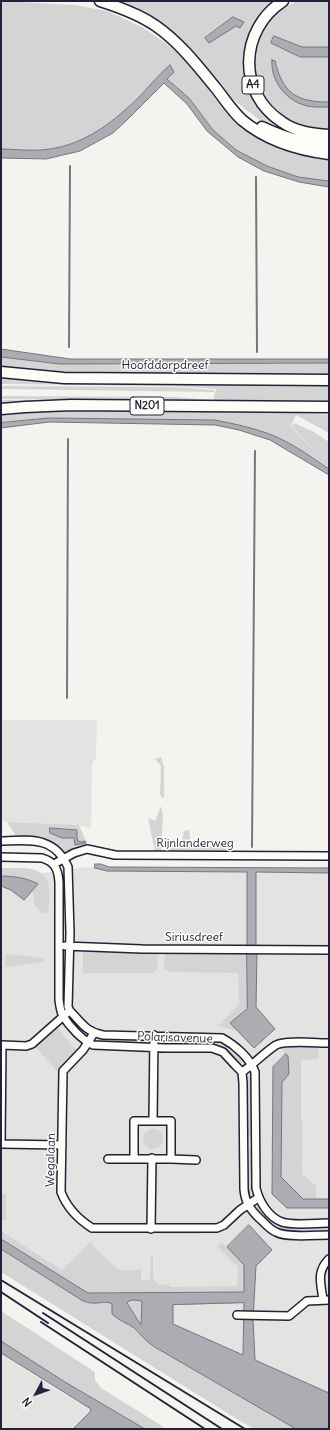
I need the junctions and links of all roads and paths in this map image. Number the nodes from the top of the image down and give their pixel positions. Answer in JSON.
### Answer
{"nodes":[{"id":1,"x":100,"y":1,"type":"edge"},
{"id":2,"x":284,"y":1,"type":"edge"},
{"id":3,"x":329,"y":135,"type":"edge"},
{"id":4,"x":327,"y":151,"type":"edge"},
{"id":5,"x":1,"y":372,"type":"edge"},
{"id":6,"x":329,"y":380,"type":"edge"},
{"id":7,"x":329,"y":407,"type":"edge"},
{"id":8,"x":1,"y":409,"type":"edge"},
{"id":9,"x":1,"y":841,"type":"edge"},
{"id":10,"x":1,"y":856,"type":"edge"},
{"id":11,"x":329,"y":856,"type":"edge"},
{"id":12,"x":64,"y":858,"type":"junction"},
{"id":13,"x":54,"y":864,"type":"junction"},
{"id":14,"x":60,"y":946,"type":"junction"},
{"id":15,"x":69,"y":946,"type":"junction"},
{"id":16,"x":329,"y":950,"type":"edge"},
{"id":17,"x":70,"y":1011,"type":"junction"},
{"id":18,"x":63,"y":1016,"type":"junction"},
{"id":19,"x":94,"y":1033,"type":"junction"},
{"id":20,"x":154,"y":1035,"type":"junction"},
{"id":21,"x":88,"y":1043,"type":"junction"},
{"id":22,"x":329,"y":1043,"type":"edge"},
{"id":23,"x":154,"y":1047,"type":"junction"},
{"id":24,"x":253,"y":1065,"type":"junction"},
{"id":25,"x":242,"y":1072,"type":"junction"},
{"id":26,"x":153,"y":1121,"type":"junction"},
{"id":27,"x":244,"y":1142,"type":"junction"},
{"id":28,"x":256,"y":1142,"type":"junction"},
{"id":29,"x":1,"y":1144,"type":"edge"},
{"id":30,"x":62,"y":1144,"type":"junction"},
{"id":31,"x":108,"y":1158,"type":"dead end"},
{"id":32,"x":134,"y":1158,"type":"junction"},
{"id":33,"x":152,"y":1158,"type":"junction"},
{"id":34,"x":171,"y":1158,"type":"junction"},
{"id":35,"x":196,"y":1160,"type":"dead end"},
{"id":36,"x":258,"y":1198,"type":"junction"},
{"id":37,"x":247,"y":1205,"type":"junction"},
{"id":38,"x":329,"y":1223,"type":"edge"},
{"id":39,"x":151,"y":1229,"type":"junction"},
{"id":40,"x":329,"y":1235,"type":"edge"},
{"id":41,"x":329,"y":1259,"type":"edge"},
{"id":42,"x":326,"y":1300,"type":"edge"},
{"id":43,"x":237,"y":1315,"type":"dead end"}],
"edges":[{"from":1,"to":4,"type":"highway","number":"A4"},
{"from":2,"to":3,"type":"highway","number":"A4"},
{"from":5,"to":6,"type":"highway","name":"Hoofddorpdreef"},
{"from":7,"to":8,"type":"highway","number":"N201"},
{"from":9,"to":12,"type":"street"},
{"from":10,"to":13,"type":"street"},
{"from":11,"to":12,"type":"street","name":"Rijnlanderweg"},
{"from":12,"to":13,"type":"street","name":"Rijnlanderweg"},
{"from":12,"to":15,"type":"street"},
{"from":13,"to":14,"type":"street"},
{"from":14,"to":15,"type":"street","name":"Siriusdreef"},
{"from":14,"to":18,"type":"street"},
{"from":15,"to":16,"type":"street","name":"Siriusdreef"},
{"from":15,"to":17,"type":"street"},
{"from":17,"to":18,"type":"street"},
{"from":17,"to":19,"type":"street"},
{"from":18,"to":21,"type":"street"},
{"from":18,"to":29,"type":"street"},
{"from":19,"to":20,"type":"street","name":"Polarisavenue"},
{"from":19,"to":21,"type":"street","name":"Wegalaan"},
{"from":20,"to":23,"type":"street"},
{"from":20,"to":24,"type":"street","name":"Polarisavenue"},
{"from":21,"to":23,"type":"street","name":"Polarisavenue"},
{"from":21,"to":30,"type":"street","name":"Wegalaan"},
{"from":22,"to":24,"type":"street"},
{"from":23,"to":25,"type":"street","name":"Polarisavenue"},
{"from":23,"to":26,"type":"street"},
{"from":24,"to":25,"type":"street"},
{"from":24,"to":28,"type":"street"},
{"from":25,"to":27,"type":"street"},
{"from":26,"to":32,"type":"street"},
{"from":26,"to":34,"type":"street"},
{"from":27,"to":28,"type":"street"},
{"from":27,"to":37,"type":"street"},
{"from":28,"to":36,"type":"street"},
{"from":29,"to":30,"type":"street"},
{"from":30,"to":39,"type":"street","name":"Wegalaan"},
{"from":31,"to":32,"type":"street"},
{"from":32,"to":33,"type":"street"},
{"from":33,"to":34,"type":"street"},
{"from":33,"to":39,"type":"street"},
{"from":34,"to":35,"type":"street"},
{"from":36,"to":37,"type":"street","name":"Wegalaan"},
{"from":36,"to":38,"type":"street"},
{"from":37,"to":39,"type":"street","name":"Wegalaan"},
{"from":37,"to":40,"type":"street"},
{"from":41,"to":42,"type":"street"},
{"from":42,"to":43,"type":"street"}]}
